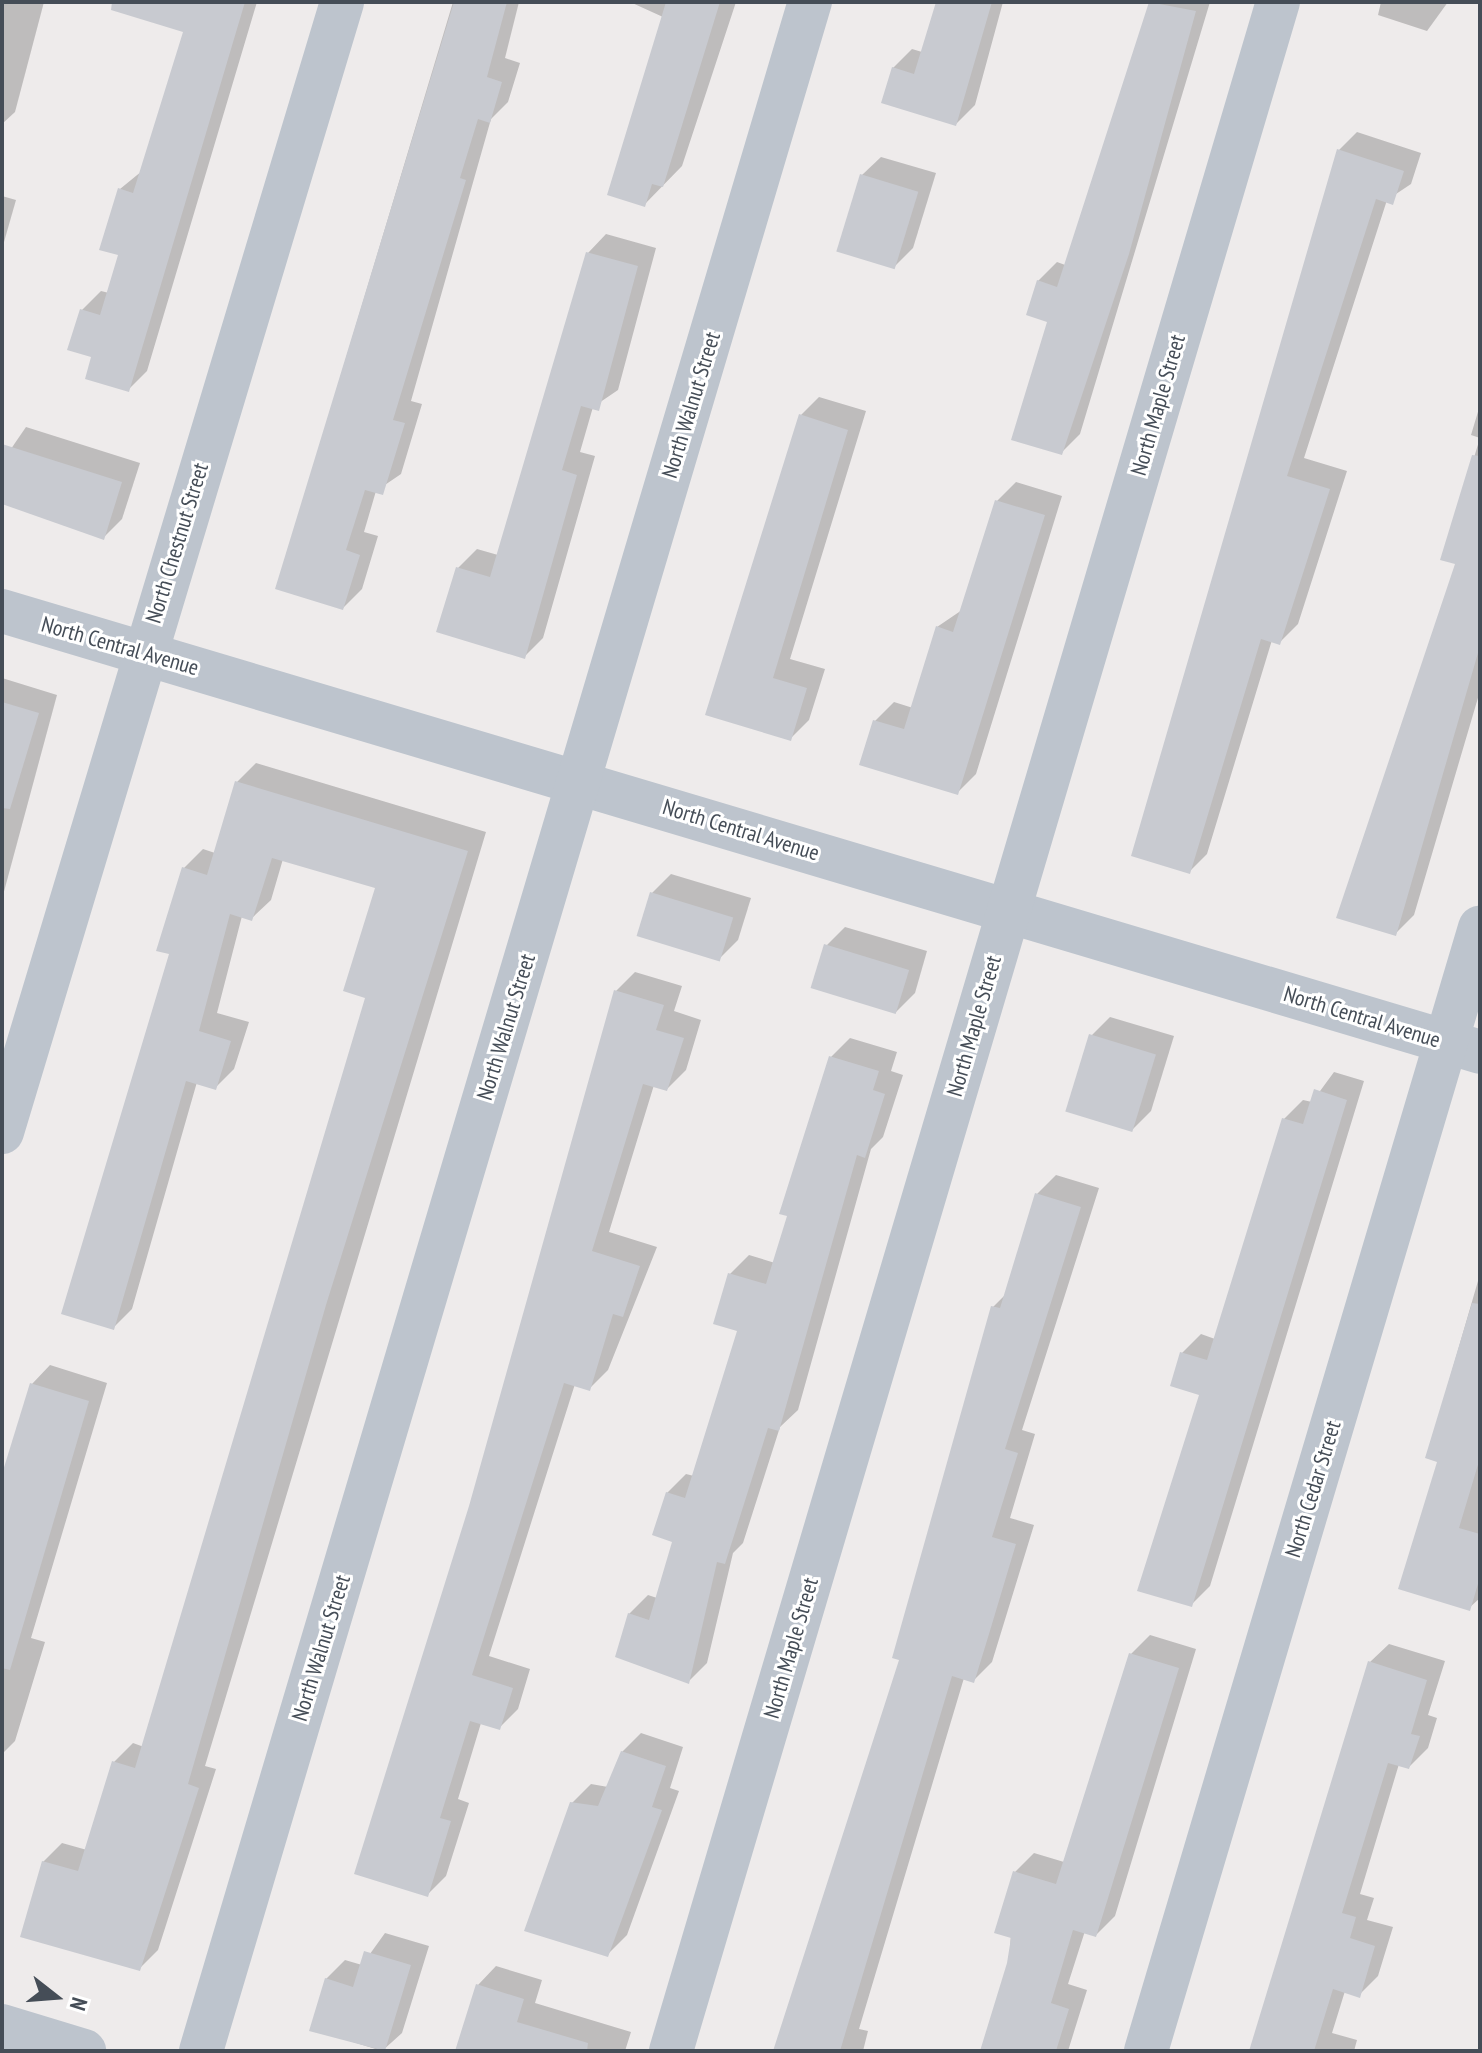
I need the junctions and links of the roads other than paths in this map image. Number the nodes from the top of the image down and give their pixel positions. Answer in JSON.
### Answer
{"nodes":[{"id":1,"x":342,"y":2,"type":"edge"},
{"id":2,"x":810,"y":2,"type":"edge"},
{"id":3,"x":1278,"y":2,"type":"edge"},
{"id":4,"x":2,"y":611,"type":"edge"},
{"id":5,"x":144,"y":653,"type":"junction"},
{"id":6,"x":579,"y":782,"type":"junction"},
{"id":7,"x":1009,"y":910,"type":"junction"},
{"id":8,"x":1480,"y":928,"type":"edge"},
{"id":9,"x":1463,"y":1047,"type":"edge"},
{"id":10,"x":2,"y":1132,"type":"edge"},
{"id":11,"x":2,"y":2026,"type":"edge"},
{"id":12,"x":84,"y":2051,"type":"edge"},
{"id":13,"x":201,"y":2051,"type":"edge"},
{"id":14,"x":671,"y":2051,"type":"edge"},
{"id":15,"x":1146,"y":2051,"type":"edge"}],
"edges":[{"from":1,"to":5,"type":"street","name":"North Chestnut Street"},
{"from":2,"to":6,"type":"street","name":"North Walnut Street"},
{"from":3,"to":7,"type":"street","name":"North Maple Street"},
{"from":4,"to":5,"type":"street","name":"North Central Avenue"},
{"from":5,"to":6,"type":"street","name":"North Central Avenue"},
{"from":5,"to":10,"type":"street","name":"North Chestnut Street"},
{"from":6,"to":7,"type":"street","name":"North Central Avenue"},
{"from":6,"to":13,"type":"street","name":"North Walnut Street"},
{"from":7,"to":9,"type":"street","name":"North Central Avenue"},
{"from":7,"to":14,"type":"street","name":"North Maple Street"},
{"from":8,"to":9,"type":"street","name":"North Cedar Street"},
{"from":9,"to":15,"type":"street","name":"North Cedar Street"},
{"from":11,"to":12,"type":"street"}]}
